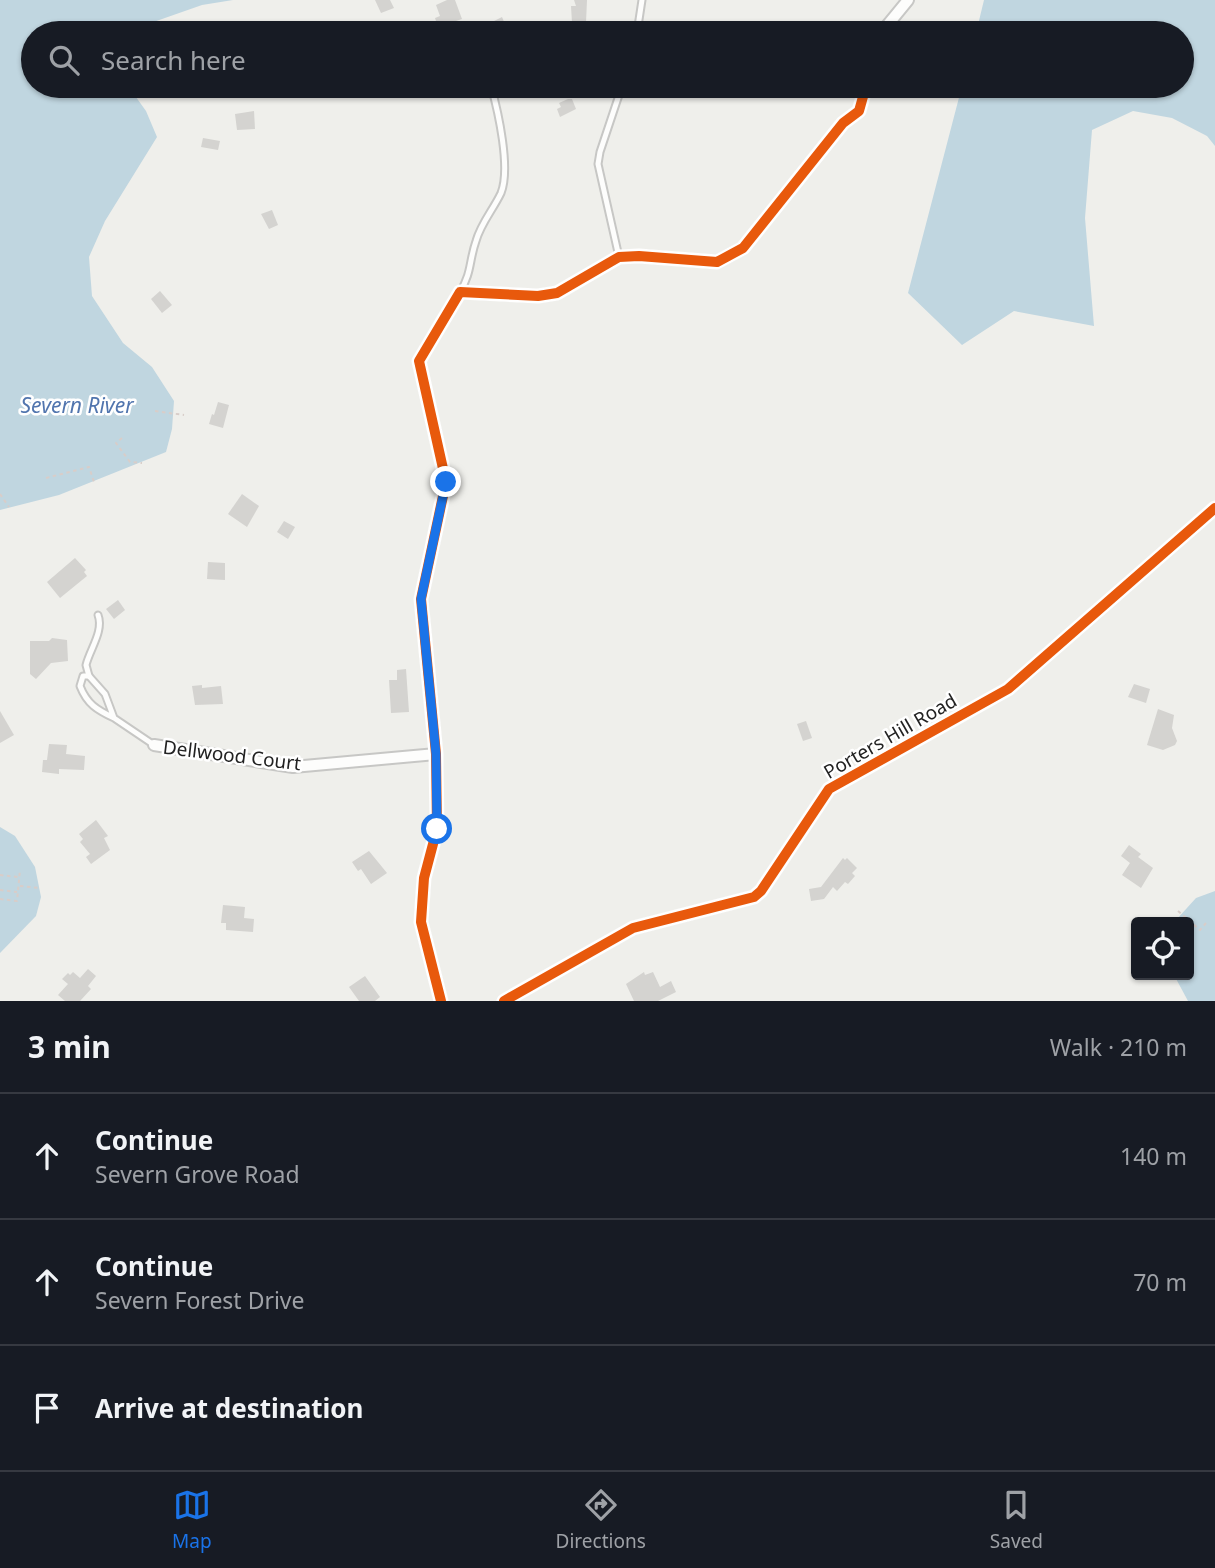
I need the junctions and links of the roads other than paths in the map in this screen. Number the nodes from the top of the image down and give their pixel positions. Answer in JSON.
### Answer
{"nodes":[{"id":1,"x":642,"y":0,"type":"edge"},
{"id":2,"x":908,"y":0,"type":"edge"},
{"id":3,"x":639,"y":21,"type":"edge"},
{"id":4,"x":891,"y":21,"type":"edge"},
{"id":5,"x":494,"y":98,"type":"edge"},
{"id":6,"x":618,"y":98,"type":"edge"},
{"id":7,"x":863,"y":98,"type":"edge"},
{"id":8,"x":618,"y":257,"type":"junction"},
{"id":9,"x":460,"y":292,"type":"junction"},
{"id":10,"x":1215,"y":508,"type":"edge"},
{"id":11,"x":98,"y":615,"type":"dead end"},
{"id":12,"x":89,"y":676,"type":"junction"},
{"id":13,"x":114,"y":718,"type":"junction"},
{"id":14,"x":154,"y":745,"type":"joint"},
{"id":15,"x":436,"y":754,"type":"junction"},
{"id":16,"x":441,"y":1001,"type":"edge"},
{"id":17,"x":504,"y":1001,"type":"edge"}],
"edges":[{"from":1,"to":3,"type":"lane"},
{"from":2,"to":4,"type":"street"},
{"from":5,"to":9,"type":"lane"},
{"from":6,"to":8,"type":"lane"},
{"from":7,"to":8,"type":"street"},
{"from":8,"to":9,"type":"street"},
{"from":9,"to":15,"type":"street"},
{"from":10,"to":17,"type":"street","name":"Porters Hill Road"},
{"from":11,"to":12,"type":"lane"},
{"from":12,"to":13,"type":"lane"},
{"from":12,"to":13,"type":"lane"},
{"from":13,"to":14,"type":"lane"},
{"from":14,"to":15,"type":"street","name":"Dellwood Court"},
{"from":15,"to":16,"type":"street"}]}
